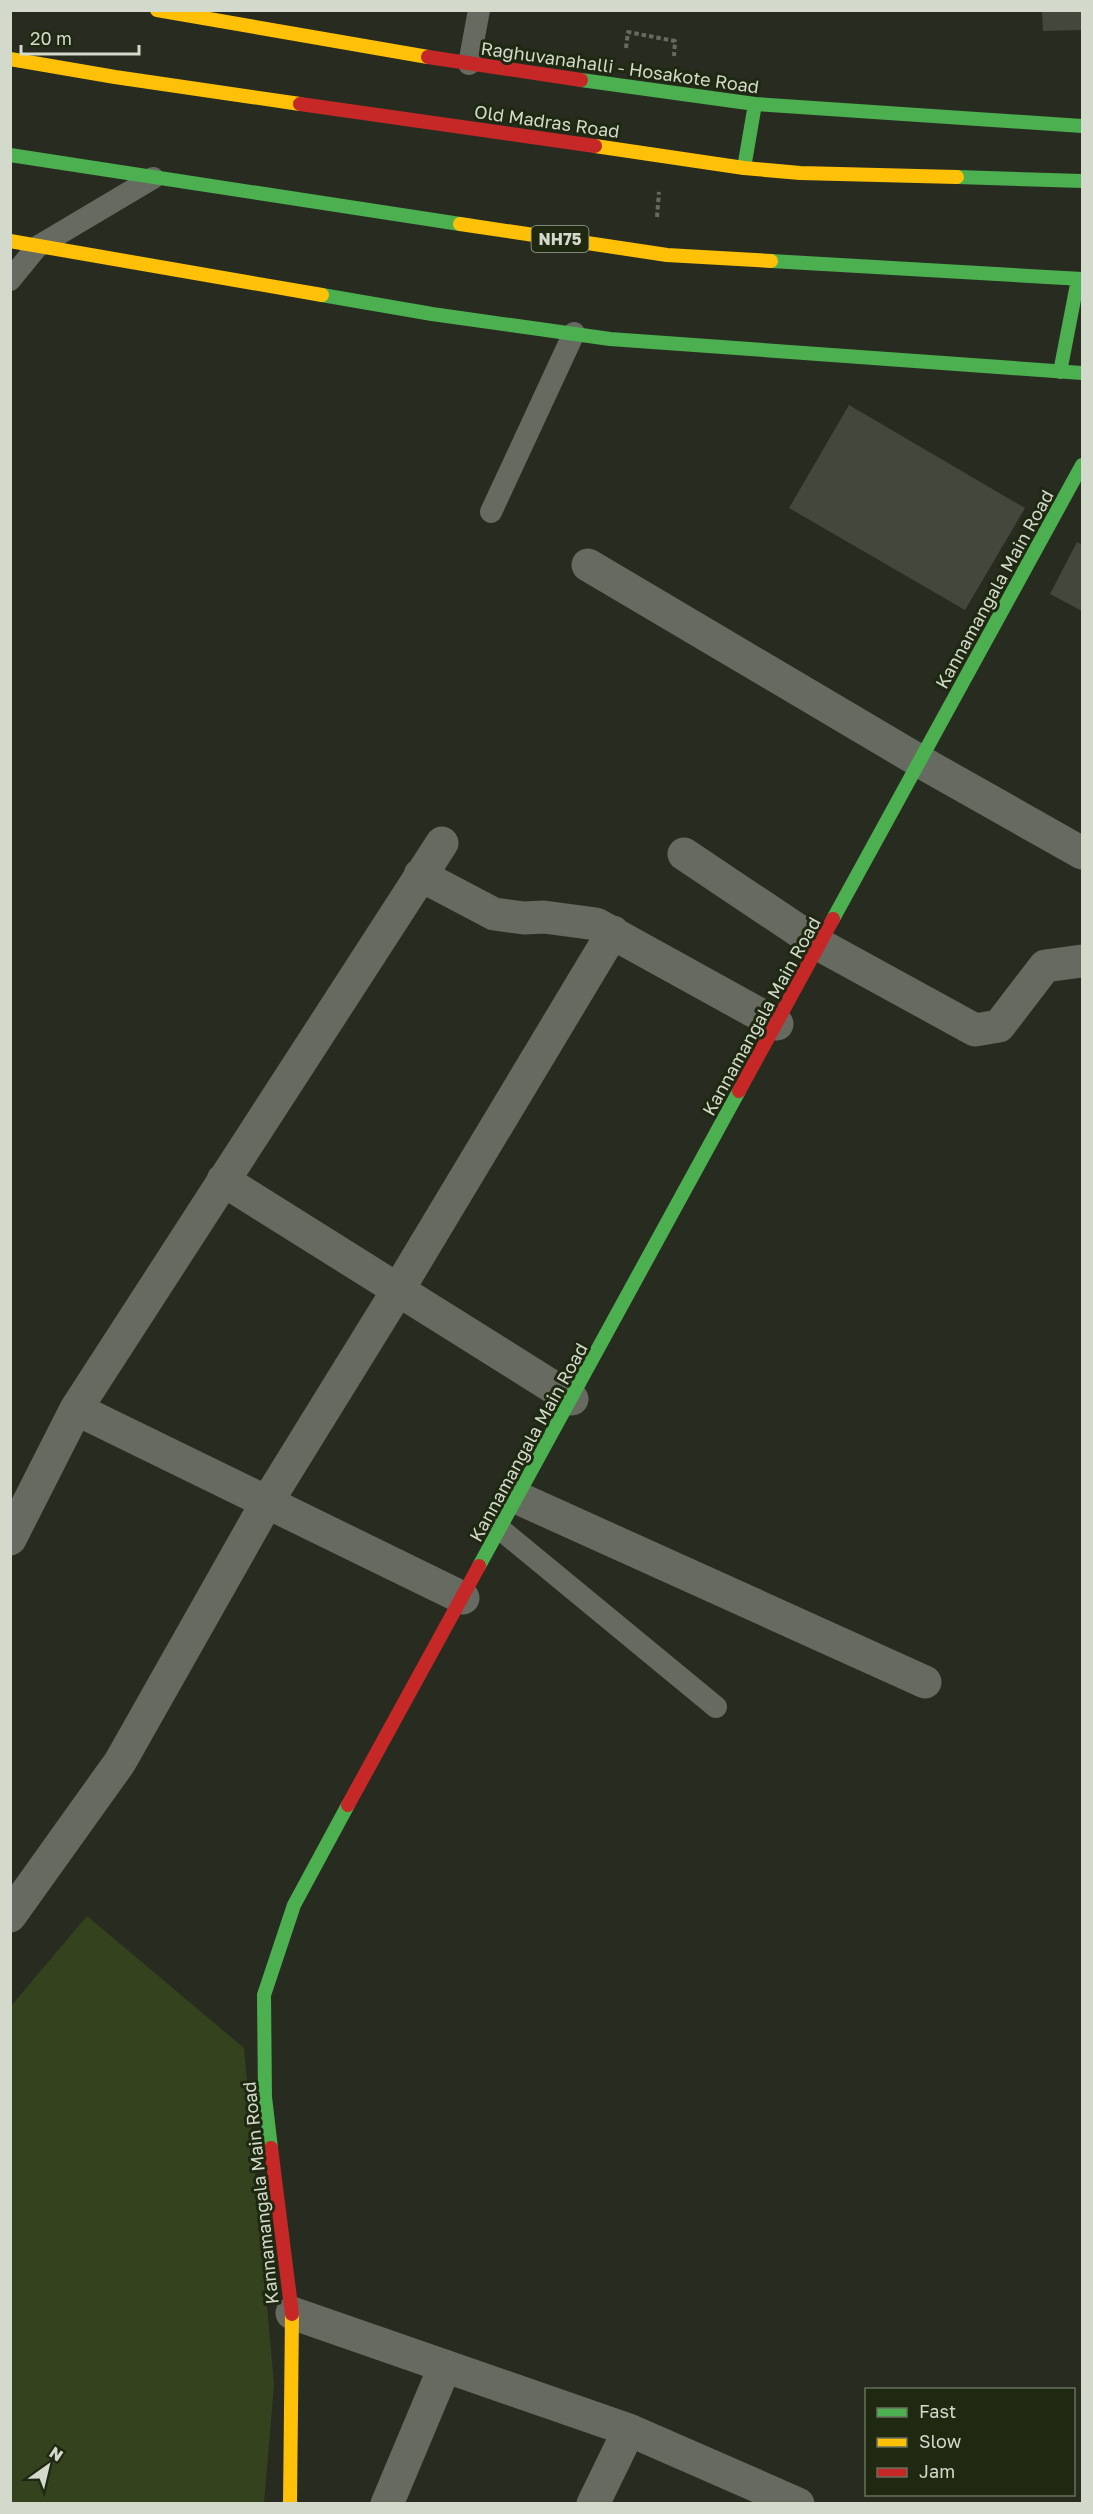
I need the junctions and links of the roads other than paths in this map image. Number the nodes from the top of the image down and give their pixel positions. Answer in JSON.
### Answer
{"nodes":[{"id":1,"x":157,"y":10,"type":"edge"},
{"id":2,"x":479,"y":10,"type":"edge"},
{"id":3,"x":230,"y":17,"type":"edge"},
{"id":4,"x":10,"y":59,"type":"edge"},
{"id":5,"x":469,"y":64,"type":"junction"},
{"id":6,"x":755,"y":104,"type":"junction"},
{"id":7,"x":1083,"y":126,"type":"edge"},
{"id":8,"x":10,"y":155,"type":"edge"},
{"id":9,"x":744,"y":168,"type":"junction"},
{"id":10,"x":153,"y":178,"type":"junction"},
{"id":11,"x":1083,"y":181,"type":"edge"},
{"id":12,"x":10,"y":241,"type":"edge"},
{"id":13,"x":37,"y":247,"type":"junction"},
{"id":14,"x":1080,"y":279,"type":"edge"},
{"id":15,"x":10,"y":280,"type":"edge"},
{"id":16,"x":574,"y":333,"type":"junction"},
{"id":17,"x":1060,"y":372,"type":"junction"},
{"id":18,"x":1083,"y":373,"type":"edge"},
{"id":19,"x":1083,"y":465,"type":"edge"},
{"id":20,"x":491,"y":512,"type":"dead end"},
{"id":21,"x":588,"y":565,"type":"dead end"},
{"id":22,"x":921,"y":762,"type":"junction"},
{"id":23,"x":442,"y":843,"type":"dead end"},
{"id":24,"x":1083,"y":853,"type":"edge"},
{"id":25,"x":684,"y":854,"type":"dead end"},
{"id":26,"x":420,"y":875,"type":"junction"},
{"id":27,"x":613,"y":932,"type":"junction"},
{"id":28,"x":820,"y":945,"type":"junction"},
{"id":29,"x":1083,"y":961,"type":"edge"},
{"id":30,"x":777,"y":1024,"type":"junction"},
{"id":31,"x":223,"y":1180,"type":"junction"},
{"id":32,"x":398,"y":1290,"type":"junction"},
{"id":33,"x":572,"y":1399,"type":"junction"},
{"id":34,"x":76,"y":1409,"type":"junction"},
{"id":35,"x":518,"y":1498,"type":"junction"},
{"id":36,"x":267,"y":1502,"type":"junction"},
{"id":37,"x":501,"y":1529,"type":"junction"},
{"id":38,"x":10,"y":1539,"type":"edge"},
{"id":39,"x":463,"y":1598,"type":"junction"},
{"id":40,"x":925,"y":1682,"type":"dead end"},
{"id":41,"x":716,"y":1707,"type":"dead end"},
{"id":42,"x":10,"y":1916,"type":"edge"},
{"id":43,"x":292,"y":2313,"type":"junction"},
{"id":44,"x":446,"y":2366,"type":"junction"},
{"id":45,"x":629,"y":2430,"type":"junction"},
{"id":46,"x":290,"y":2504,"type":"edge"},
{"id":47,"x":387,"y":2504,"type":"edge"},
{"id":48,"x":593,"y":2504,"type":"edge"},
{"id":49,"x":798,"y":2504,"type":"edge"}],
"edges":[{"from":1,"to":3,"type":"main road","name":"Raghuvanahalli - Hosakote Road"},
{"from":2,"to":5,"type":"lane"},
{"from":3,"to":5,"type":"main road","name":"Raghuvanahalli - Hosakote Road"},
{"from":4,"to":9,"type":"main road","name":"Old Madras Road"},
{"from":5,"to":6,"type":"main road","name":"Raghuvanahalli - Hosakote Road"},
{"from":6,"to":7,"type":"main road","name":"Raghuvanahalli - Hosakote Road"},
{"from":6,"to":9,"type":"main road"},
{"from":8,"to":10,"type":"main road","number":"NH75"},
{"from":9,"to":11,"type":"main road","name":"Old Madras Road"},
{"from":10,"to":13,"type":"lane"},
{"from":10,"to":14,"type":"main road","number":"NH75"},
{"from":12,"to":13,"type":"main road"},
{"from":13,"to":15,"type":"lane"},
{"from":13,"to":16,"type":"main road"},
{"from":14,"to":17,"type":"main road"},
{"from":16,"to":17,"type":"main road"},
{"from":16,"to":20,"type":"lane"},
{"from":17,"to":18,"type":"main road"},
{"from":19,"to":22,"type":"main road","name":"Kannamangala Main Road"},
{"from":21,"to":22,"type":"street"},
{"from":22,"to":24,"type":"street"},
{"from":22,"to":28,"type":"main road","name":"Kannamangala Main Road"},
{"from":23,"to":26,"type":"street"},
{"from":25,"to":28,"type":"street"},
{"from":26,"to":27,"type":"street"},
{"from":26,"to":31,"type":"street"},
{"from":27,"to":30,"type":"street"},
{"from":27,"to":32,"type":"street"},
{"from":28,"to":29,"type":"street"},
{"from":28,"to":30,"type":"main road","name":"Kannamangala Main Road"},
{"from":30,"to":33,"type":"main road","name":"Kannamangala Main Road"},
{"from":31,"to":32,"type":"street"},
{"from":31,"to":34,"type":"street"},
{"from":32,"to":33,"type":"street"},
{"from":32,"to":36,"type":"street"},
{"from":33,"to":35,"type":"main road","name":"Kannamangala Main Road"},
{"from":34,"to":36,"type":"street"},
{"from":34,"to":38,"type":"street"},
{"from":35,"to":37,"type":"main road","name":"Kannamangala Main Road"},
{"from":35,"to":40,"type":"street"},
{"from":36,"to":39,"type":"street"},
{"from":36,"to":42,"type":"street"},
{"from":37,"to":39,"type":"main road","name":"Kannamangala Main Road"},
{"from":37,"to":41,"type":"lane"},
{"from":39,"to":43,"type":"main road","name":"Kannamangala Main Road"},
{"from":43,"to":44,"type":"street"},
{"from":43,"to":46,"type":"main road","name":"Kannamangala Main Road"},
{"from":44,"to":45,"type":"street"},
{"from":44,"to":47,"type":"street"},
{"from":45,"to":48,"type":"street"},
{"from":45,"to":49,"type":"street"}]}
